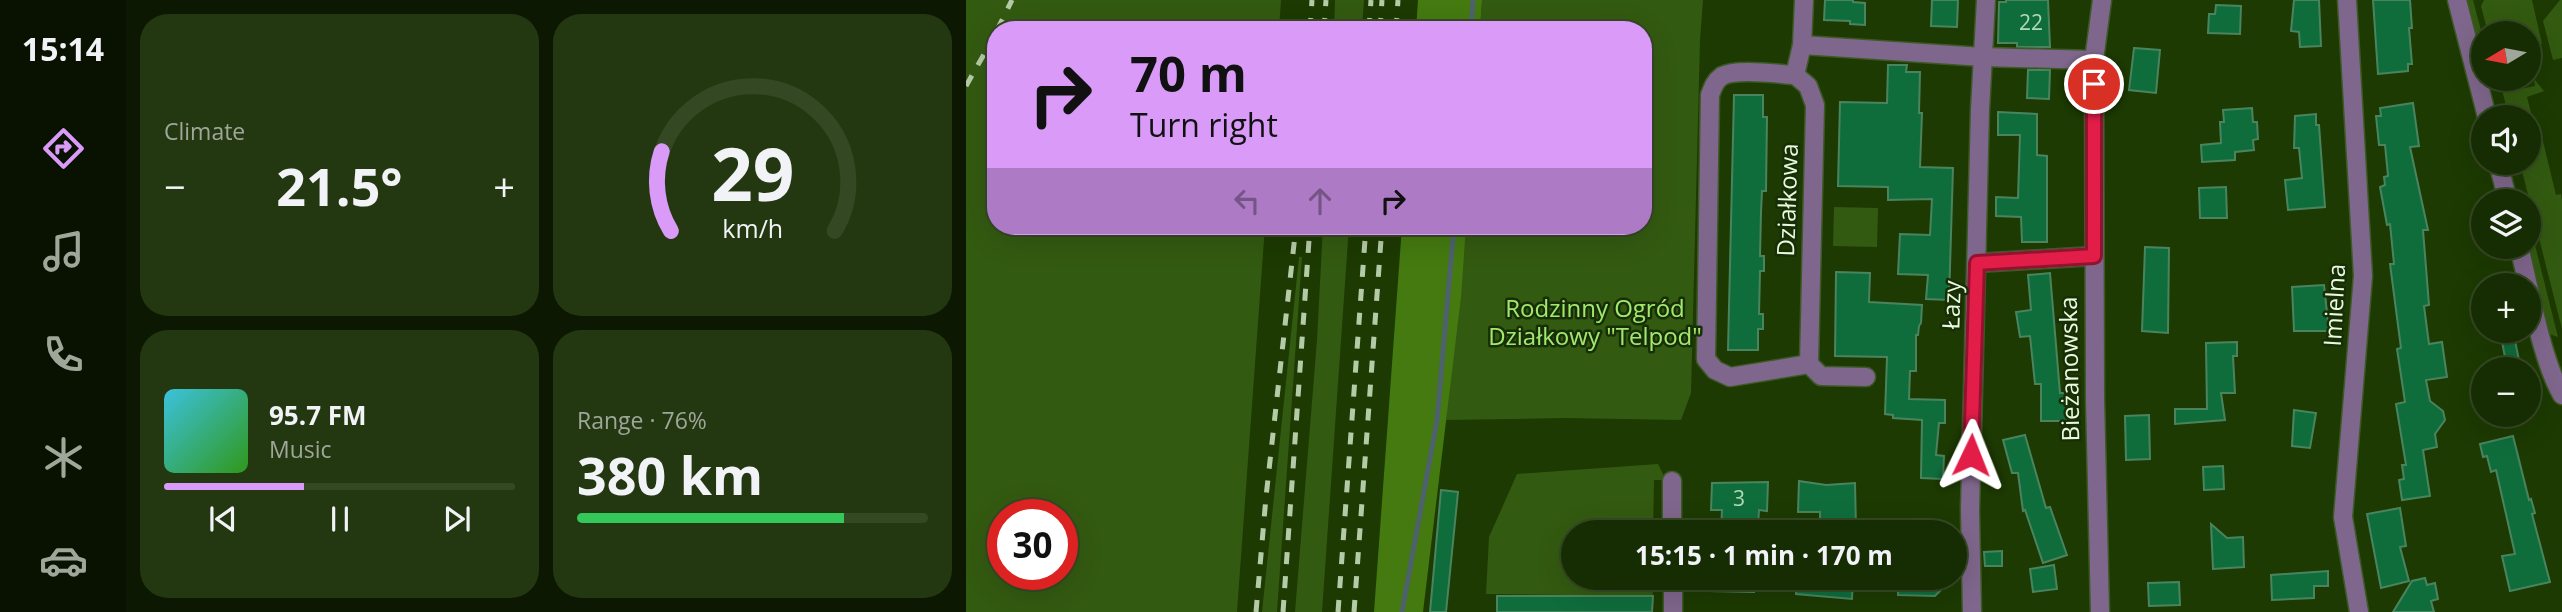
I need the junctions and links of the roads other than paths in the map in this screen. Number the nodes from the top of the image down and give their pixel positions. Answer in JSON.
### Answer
{"nodes":[{"id":1,"x":1804,"y":0,"type":"edge"},
{"id":2,"x":1986,"y":0,"type":"edge"},
{"id":3,"x":2102,"y":0,"type":"edge"},
{"id":4,"x":2347,"y":0,"type":"edge"},
{"id":5,"x":2457,"y":0,"type":"edge"},
{"id":6,"x":1802,"y":45,"type":"junction"},
{"id":7,"x":1983,"y":57,"type":"junction"},
{"id":8,"x":2094,"y":60,"type":"junction"},
{"id":9,"x":1795,"y":75,"type":"junction"},
{"id":10,"x":2484,"y":105,"type":"edge"},
{"id":11,"x":2094,"y":256,"type":"junction"},
{"id":12,"x":2522,"y":259,"type":"edge"},
{"id":13,"x":1977,"y":263,"type":"junction"},
{"id":14,"x":1809,"y":364,"type":"junction"},
{"id":15,"x":1866,"y":377,"type":"dead end"},
{"id":16,"x":2562,"y":396,"type":"edge"},
{"id":17,"x":1672,"y":481,"type":"dead end"},
{"id":18,"x":1672,"y":520,"type":"edge"},
{"id":19,"x":1672,"y":590,"type":"edge"},
{"id":20,"x":1673,"y":612,"type":"edge"},
{"id":21,"x":1972,"y":612,"type":"edge"},
{"id":22,"x":2100,"y":612,"type":"edge"},
{"id":23,"x":2359,"y":612,"type":"edge"}],
"edges":[{"from":1,"to":6,"type":"street"},
{"from":2,"to":7,"type":"street","name":"Łazy"},
{"from":3,"to":8,"type":"street","name":"Bieżanowska"},
{"from":4,"to":23,"type":"street","name":"Imielna"},
{"from":5,"to":10,"type":"street"},
{"from":6,"to":7,"type":"street"},
{"from":6,"to":9,"type":"street"},
{"from":7,"to":8,"type":"street"},
{"from":7,"to":13,"type":"street","name":"Łazy"},
{"from":8,"to":11,"type":"street","name":"Bieżanowska"},
{"from":9,"to":14,"type":"street","name":"Działkowa"},
{"from":9,"to":14,"type":"street"},
{"from":11,"to":13,"type":"street"},
{"from":11,"to":22,"type":"street","name":"Bieżanowska"},
{"from":12,"to":16,"type":"street"},
{"from":13,"to":21,"type":"street","name":"Łazy"},
{"from":14,"to":15,"type":"street"},
{"from":17,"to":18,"type":"street"},
{"from":19,"to":20,"type":"street"}]}
